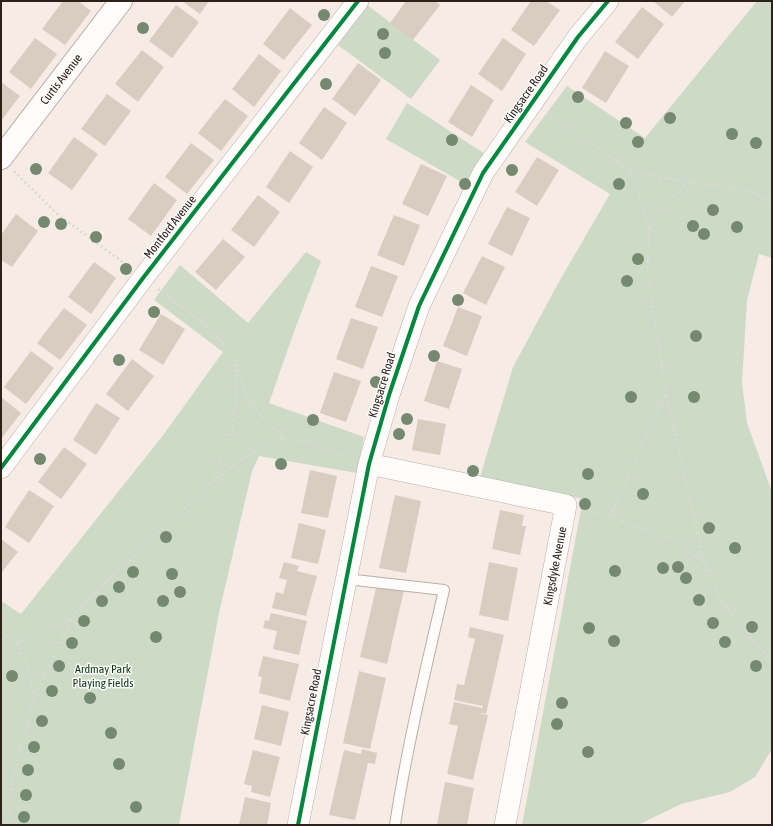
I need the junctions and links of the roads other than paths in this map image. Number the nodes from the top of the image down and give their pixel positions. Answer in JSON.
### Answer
{"nodes":[{"id":1,"x":121,"y":1,"type":"edge"},
{"id":2,"x":358,"y":1,"type":"edge"},
{"id":3,"x":608,"y":1,"type":"edge"},
{"id":4,"x":1,"y":158,"type":"edge"},
{"id":5,"x":369,"y":464,"type":"junction"},
{"id":6,"x":1,"y":468,"type":"edge"},
{"id":7,"x":346,"y":578,"type":"junction"},
{"id":8,"x":298,"y":825,"type":"edge"},
{"id":9,"x":395,"y":825,"type":"edge"},
{"id":10,"x":505,"y":825,"type":"edge"}],
"edges":[{"from":1,"to":4,"type":"street","name":"Curtis Avenue"},
{"from":2,"to":6,"type":"street","name":"Montford Avenue"},
{"from":3,"to":5,"type":"street","name":"Kingsacre Road"},
{"from":5,"to":7,"type":"street","name":"Kingsacre Road"},
{"from":5,"to":10,"type":"street","name":"Kingsdyke Avenue"},
{"from":7,"to":8,"type":"street","name":"Kingsacre Road"},
{"from":7,"to":9,"type":"lane"}]}
